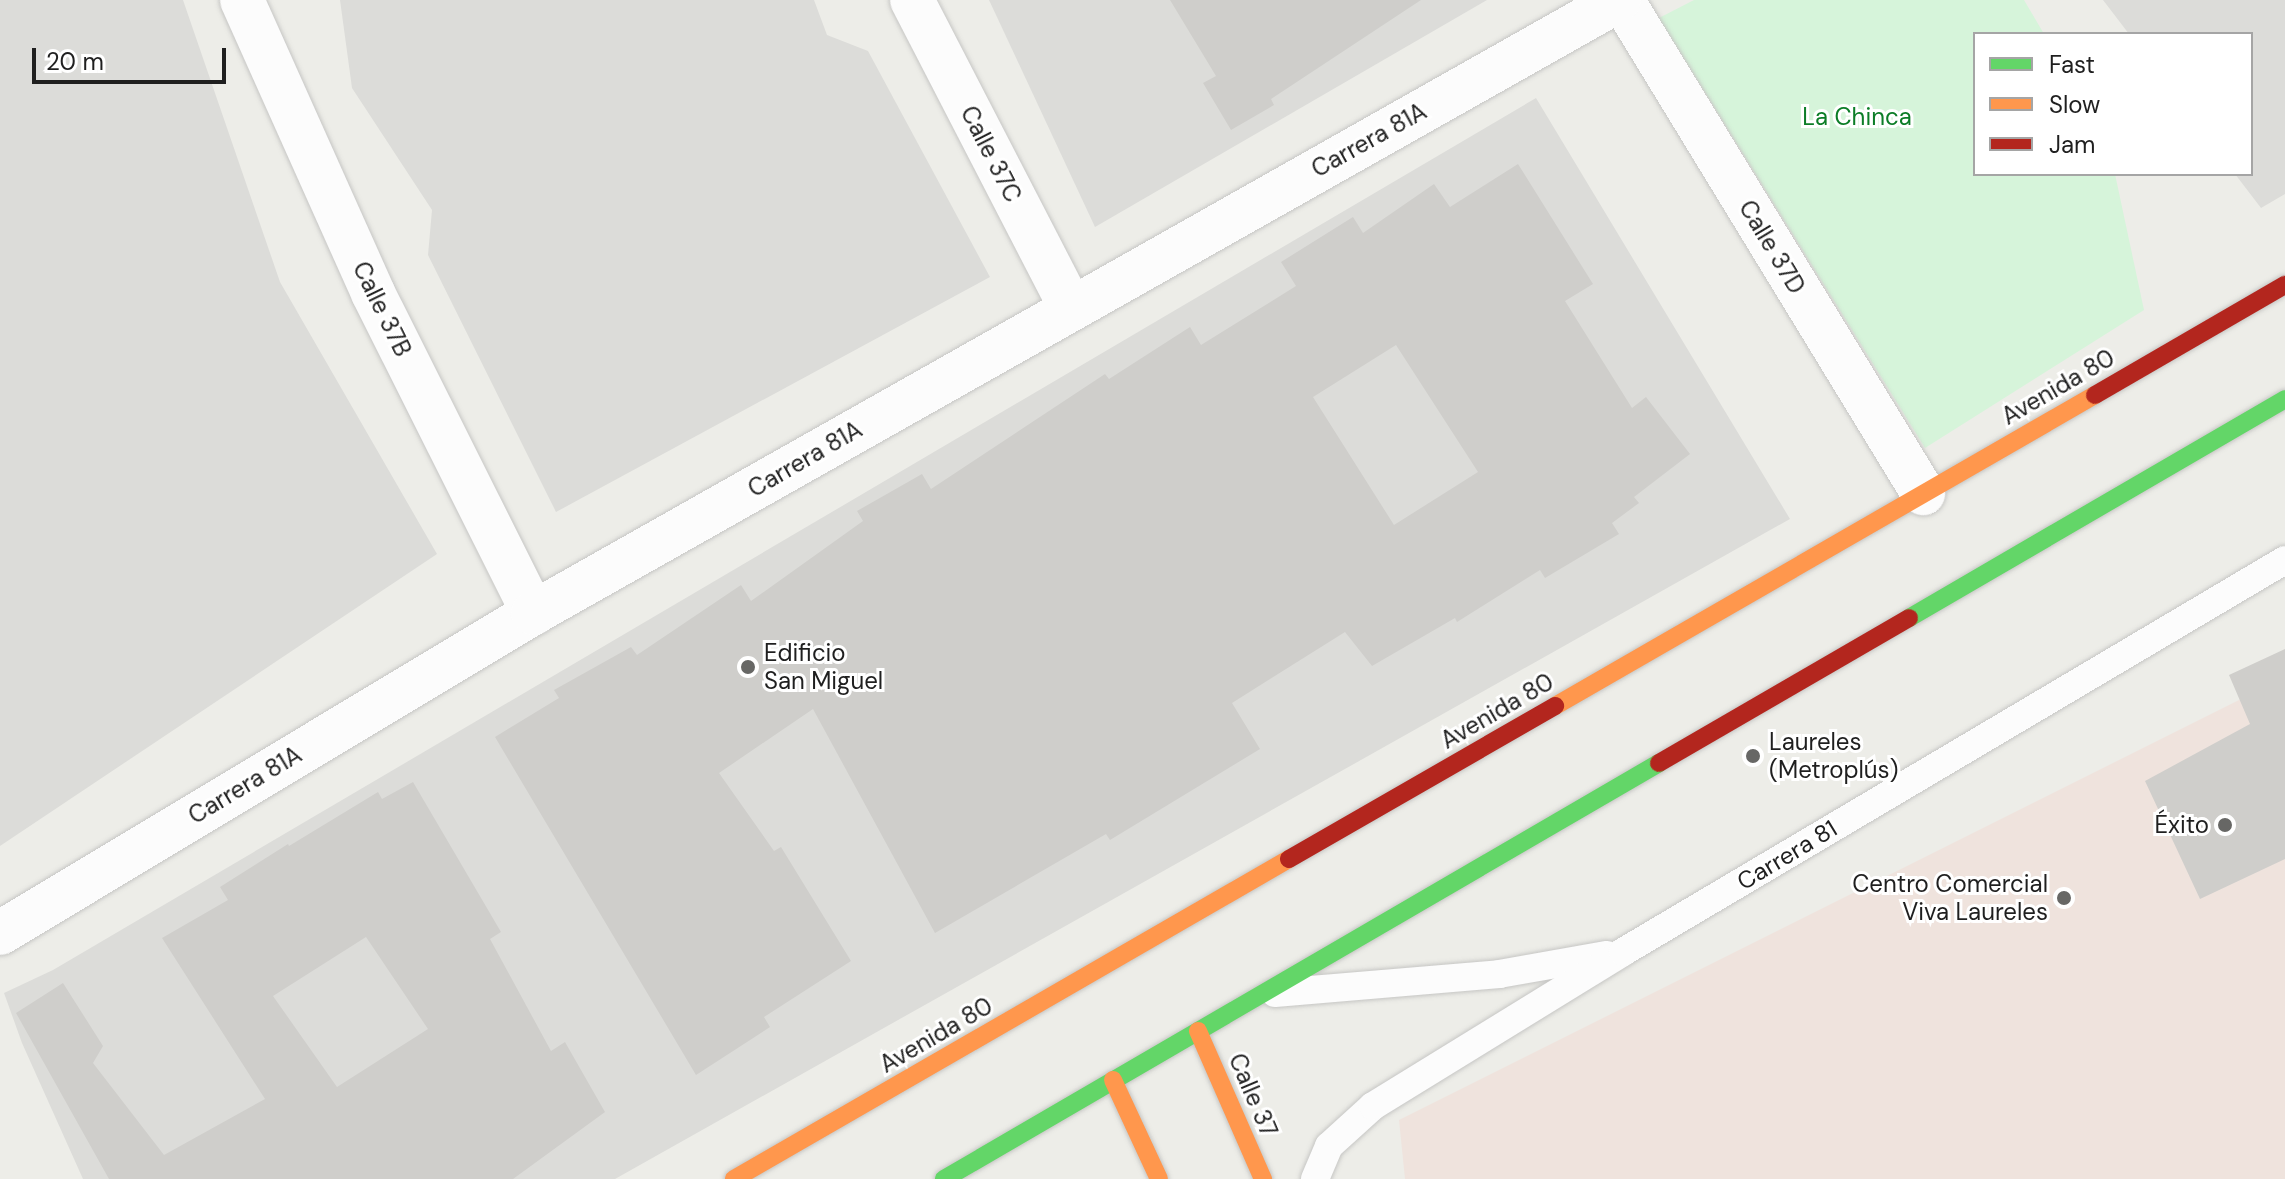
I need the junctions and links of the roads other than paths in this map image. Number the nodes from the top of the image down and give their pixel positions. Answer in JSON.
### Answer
{"nodes":[{"id":1,"x":242,"y":0,"type":"edge"},
{"id":2,"x":912,"y":0,"type":"edge"},
{"id":3,"x":1621,"y":0,"type":"edge"},
{"id":4,"x":2285,"y":285,"type":"edge"},
{"id":5,"x":1071,"y":308,"type":"junction"},
{"id":6,"x":2285,"y":399,"type":"edge"},
{"id":7,"x":1923,"y":493,"type":"junction"},
{"id":8,"x":2285,"y":560,"type":"edge"},
{"id":9,"x":533,"y":613,"type":"junction"},
{"id":10,"x":0,"y":933,"type":"edge"},
{"id":11,"x":1623,"y":952,"type":"junction"},
{"id":12,"x":1263,"y":994,"type":"junction"},
{"id":13,"x":1198,"y":1031,"type":"junction"},
{"id":14,"x":1113,"y":1080,"type":"junction"},
{"id":15,"x":734,"y":1179,"type":"edge"},
{"id":16,"x":944,"y":1179,"type":"edge"},
{"id":17,"x":1159,"y":1179,"type":"edge"},
{"id":18,"x":1263,"y":1179,"type":"edge"},
{"id":19,"x":1315,"y":1179,"type":"edge"}],
"edges":[{"from":1,"to":9,"type":"street","name":"Calle 37B"},
{"from":2,"to":5,"type":"street","name":"Calle 37C"},
{"from":3,"to":5,"type":"street","name":"Carrera 81A"},
{"from":3,"to":7,"type":"street","name":"Calle 37D"},
{"from":4,"to":7,"type":"main road","name":"Avenida 80"},
{"from":5,"to":9,"type":"street","name":"Carrera 81A"},
{"from":6,"to":12,"type":"main road"},
{"from":7,"to":15,"type":"main road","name":"Avenida 80"},
{"from":8,"to":11,"type":"lane","name":"Carrera 81"},
{"from":9,"to":10,"type":"street","name":"Carrera 81A"},
{"from":11,"to":12,"type":"lane"},
{"from":11,"to":19,"type":"lane","name":"Carrera 81"},
{"from":12,"to":13,"type":"main road"},
{"from":13,"to":14,"type":"main road"},
{"from":13,"to":18,"type":"main road","name":"Calle 37"},
{"from":14,"to":16,"type":"main road"},
{"from":14,"to":17,"type":"main road"}]}
